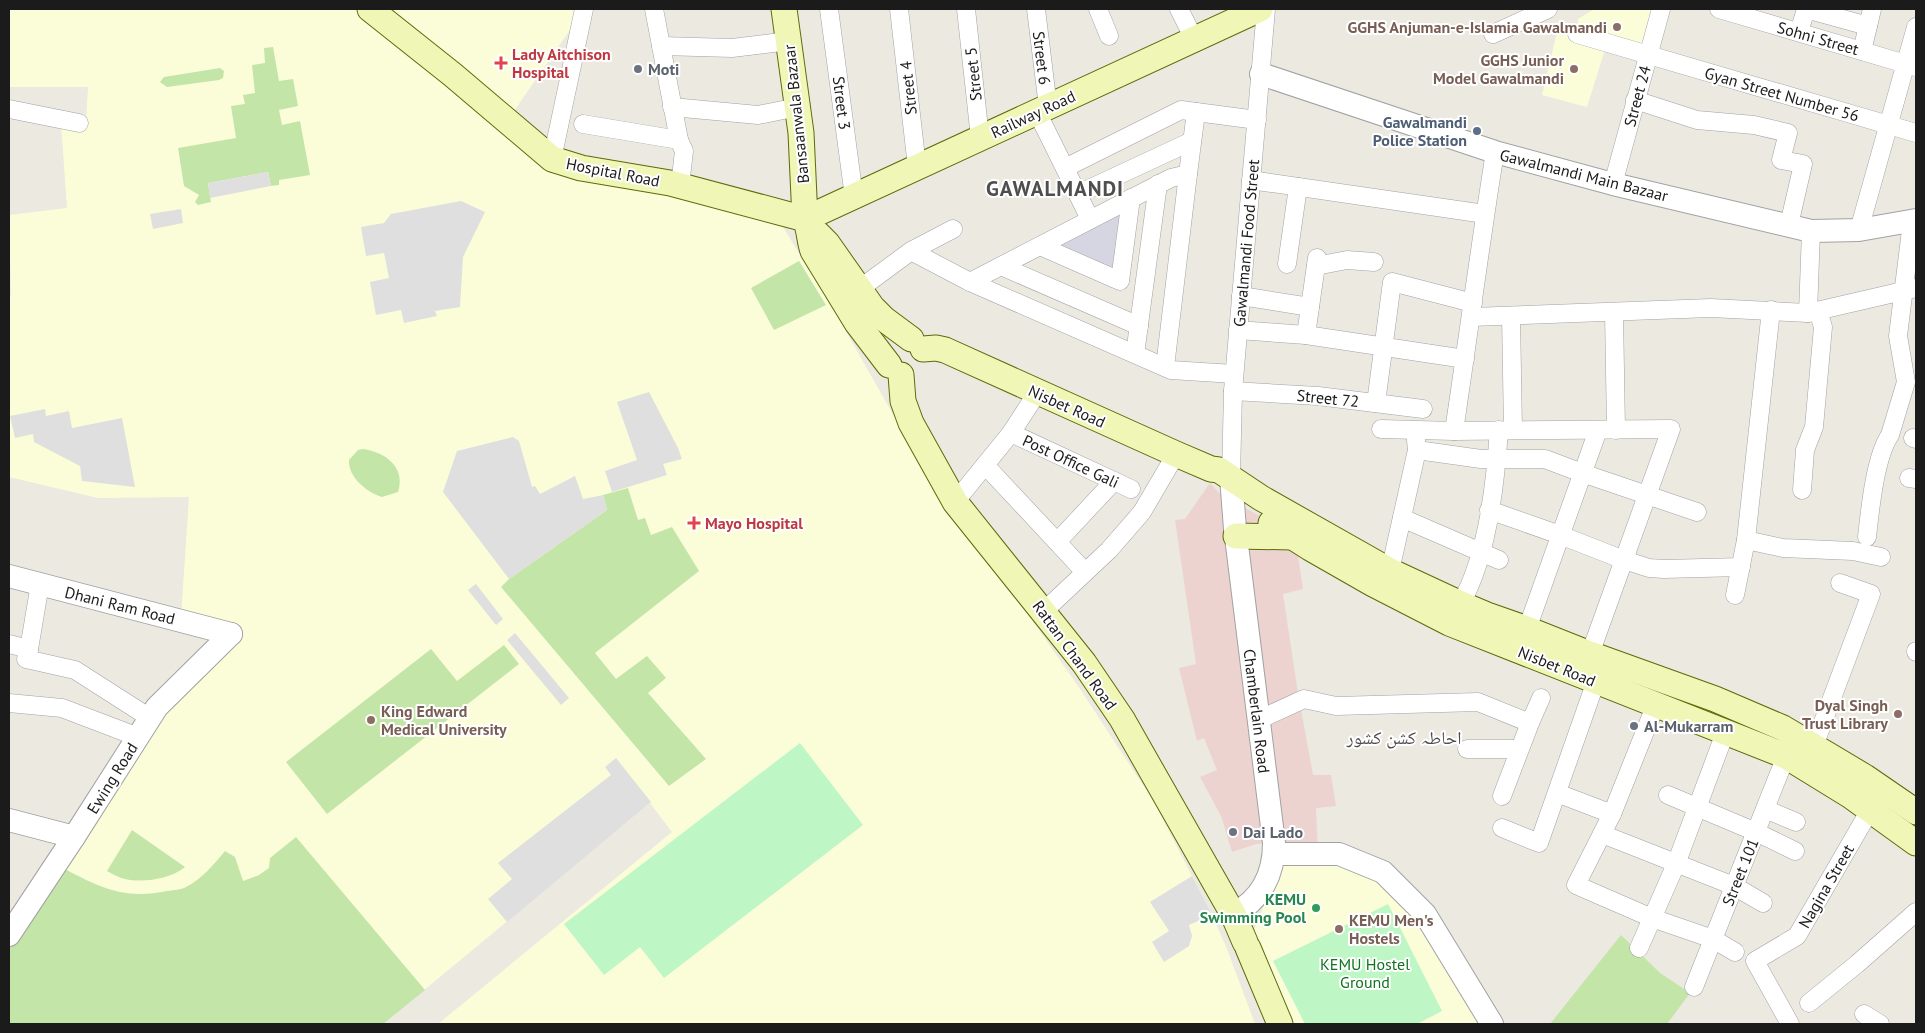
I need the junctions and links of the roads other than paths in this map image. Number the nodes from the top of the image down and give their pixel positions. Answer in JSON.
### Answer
{"nodes":[{"id":1,"x":370,"y":9,"type":"edge"},
{"id":2,"x":584,"y":9,"type":"edge"},
{"id":3,"x":654,"y":9,"type":"edge"},
{"id":4,"x":784,"y":9,"type":"edge"},
{"id":5,"x":830,"y":9,"type":"edge"},
{"id":6,"x":899,"y":9,"type":"edge"},
{"id":7,"x":966,"y":9,"type":"edge"},
{"id":8,"x":1036,"y":9,"type":"edge"},
{"id":9,"x":1098,"y":9,"type":"edge"},
{"id":10,"x":1179,"y":9,"type":"edge"},
{"id":11,"x":1260,"y":9,"type":"edge"},
{"id":12,"x":1266,"y":9,"type":"edge"},
{"id":13,"x":1548,"y":9,"type":"edge"},
{"id":14,"x":1661,"y":9,"type":"edge"},
{"id":15,"x":1719,"y":9,"type":"edge"},
{"id":16,"x":1870,"y":17,"type":"edge"},
{"id":17,"x":1916,"y":26,"type":"edge"},
{"id":18,"x":1799,"y":32,"type":"junction"},
{"id":19,"x":1493,"y":34,"type":"dead end"},
{"id":20,"x":1577,"y":34,"type":"dead end"},
{"id":21,"x":1110,"y":36,"type":"dead end"},
{"id":22,"x":1194,"y":39,"type":"junction"},
{"id":23,"x":789,"y":41,"type":"junction"},
{"id":24,"x":661,"y":46,"type":"junction"},
{"id":25,"x":1862,"y":51,"type":"junction"},
{"id":26,"x":1648,"y":55,"type":"junction"},
{"id":27,"x":1911,"y":66,"type":"edge"},
{"id":28,"x":1261,"y":74,"type":"junction"},
{"id":29,"x":1635,"y":100,"type":"junction"},
{"id":30,"x":672,"y":107,"type":"junction"},
{"id":31,"x":798,"y":108,"type":"junction"},
{"id":32,"x":9,"y":109,"type":"edge"},
{"id":33,"x":1043,"y":109,"type":"junction"},
{"id":34,"x":1196,"y":112,"type":"junction"},
{"id":35,"x":1257,"y":120,"type":"junction"},
{"id":36,"x":79,"y":123,"type":"dead end"},
{"id":37,"x":584,"y":124,"type":"dead end"},
{"id":38,"x":1890,"y":125,"type":"junction"},
{"id":39,"x":1916,"y":133,"type":"edge"},
{"id":40,"x":980,"y":138,"type":"junction"},
{"id":41,"x":679,"y":140,"type":"junction"},
{"id":42,"x":1192,"y":141,"type":"junction"},
{"id":43,"x":1495,"y":152,"type":"junction"},
{"id":44,"x":552,"y":159,"type":"junction"},
{"id":45,"x":917,"y":167,"type":"junction"},
{"id":46,"x":1065,"y":168,"type":"junction"},
{"id":47,"x":1188,"y":174,"type":"junction"},
{"id":48,"x":1251,"y":180,"type":"junction"},
{"id":49,"x":1158,"y":184,"type":"junction"},
{"id":50,"x":1613,"y":184,"type":"junction"},
{"id":51,"x":680,"y":186,"type":"junction"},
{"id":52,"x":1298,"y":187,"type":"junction"},
{"id":53,"x":1078,"y":194,"type":"junction"},
{"id":54,"x":854,"y":197,"type":"junction"},
{"id":55,"x":1132,"y":198,"type":"junction"},
{"id":56,"x":1484,"y":214,"type":"junction"},
{"id":57,"x":1090,"y":219,"type":"junction"},
{"id":58,"x":1914,"y":221,"type":"edge"},
{"id":59,"x":808,"y":224,"type":"junction"},
{"id":60,"x":1789,"y":225,"type":"junction"},
{"id":61,"x":953,"y":229,"type":"dead end"},
{"id":62,"x":1859,"y":230,"type":"junction"},
{"id":63,"x":1811,"y":231,"type":"junction"},
{"id":64,"x":1040,"y":246,"type":"junction"},
{"id":65,"x":911,"y":252,"type":"junction"},
{"id":66,"x":1374,"y":262,"type":"dead end"},
{"id":67,"x":1287,"y":264,"type":"dead end"},
{"id":68,"x":1001,"y":266,"type":"junction"},
{"id":69,"x":970,"y":282,"type":"junction"},
{"id":70,"x":1911,"y":289,"type":"edge"},
{"id":71,"x":858,"y":290,"type":"junction"},
{"id":72,"x":1241,"y":296,"type":"junction"},
{"id":73,"x":1310,"y":307,"type":"junction"},
{"id":74,"x":1472,"y":310,"type":"junction"},
{"id":75,"x":1771,"y":310,"type":"junction"},
{"id":76,"x":1614,"y":312,"type":"junction"},
{"id":77,"x":1813,"y":312,"type":"junction"},
{"id":78,"x":1511,"y":316,"type":"junction"},
{"id":79,"x":1139,"y":326,"type":"junction"},
{"id":80,"x":1238,"y":330,"type":"junction"},
{"id":81,"x":1306,"y":335,"type":"junction"},
{"id":82,"x":917,"y":344,"type":"junction"},
{"id":83,"x":1383,"y":347,"type":"junction"},
{"id":84,"x":1909,"y":348,"type":"edge"},
{"id":85,"x":1135,"y":354,"type":"junction"},
{"id":86,"x":1465,"y":359,"type":"junction"},
{"id":87,"x":1165,"y":367,"type":"junction"},
{"id":88,"x":895,"y":370,"type":"junction"},
{"id":89,"x":1234,"y":382,"type":"junction"},
{"id":90,"x":1037,"y":393,"type":"junction"},
{"id":91,"x":1376,"y":403,"type":"junction"},
{"id":92,"x":1424,"y":409,"type":"dead end"},
{"id":93,"x":1381,"y":429,"type":"dead end"},
{"id":94,"x":1416,"y":430,"type":"junction"},
{"id":95,"x":1506,"y":430,"type":"junction"},
{"id":96,"x":1598,"y":430,"type":"junction"},
{"id":97,"x":1616,"y":430,"type":"junction"},
{"id":98,"x":1454,"y":431,"type":"junction"},
{"id":99,"x":1011,"y":433,"type":"junction"},
{"id":100,"x":1417,"y":450,"type":"junction"},
{"id":101,"x":1176,"y":454,"type":"junction"},
{"id":102,"x":1497,"y":459,"type":"junction"},
{"id":103,"x":985,"y":465,"type":"junction"},
{"id":104,"x":1582,"y":473,"type":"junction"},
{"id":105,"x":1225,"y":479,"type":"junction"},
{"id":106,"x":1114,"y":481,"type":"junction"},
{"id":107,"x":1131,"y":489,"type":"dead end"},
{"id":108,"x":1802,"y":490,"type":"dead end"},
{"id":109,"x":1646,"y":495,"type":"junction"},
{"id":110,"x":955,"y":502,"type":"junction"},
{"id":111,"x":1489,"y":510,"type":"junction"},
{"id":112,"x":1697,"y":512,"type":"dead end"},
{"id":113,"x":1402,"y":518,"type":"junction"},
{"id":114,"x":1560,"y":535,"type":"junction"},
{"id":115,"x":1236,"y":536,"type":"junction"},
{"id":116,"x":1295,"y":537,"type":"junction"},
{"id":117,"x":1867,"y":537,"type":"dead end"},
{"id":118,"x":1746,"y":540,"type":"junction"},
{"id":119,"x":1057,"y":542,"type":"junction"},
{"id":120,"x":1481,"y":552,"type":"junction"},
{"id":121,"x":1881,"y":557,"type":"dead end"},
{"id":122,"x":1500,"y":560,"type":"dead end"},
{"id":123,"x":1624,"y":560,"type":"junction"},
{"id":124,"x":1741,"y":567,"type":"junction"},
{"id":125,"x":1390,"y":571,"type":"junction"},
{"id":126,"x":1085,"y":572,"type":"junction"},
{"id":127,"x":9,"y":576,"type":"edge"},
{"id":128,"x":1840,"y":583,"type":"dead end"},
{"id":129,"x":40,"y":584,"type":"junction"},
{"id":130,"x":1735,"y":595,"type":"dead end"},
{"id":131,"x":1043,"y":612,"type":"junction"},
{"id":132,"x":1455,"y":613,"type":"junction"},
{"id":133,"x":1527,"y":628,"type":"junction"},
{"id":134,"x":231,"y":634,"type":"joint"},
{"id":135,"x":9,"y":644,"type":"edge"},
{"id":136,"x":29,"y":649,"type":"junction"},
{"id":137,"x":1590,"y":654,"type":"junction"},
{"id":138,"x":1596,"y":681,"type":"junction"},
{"id":139,"x":1541,"y":698,"type":"dead end"},
{"id":140,"x":9,"y":703,"type":"edge"},
{"id":141,"x":1656,"y":704,"type":"junction"},
{"id":142,"x":150,"y":718,"type":"junction"},
{"id":143,"x":1258,"y":720,"type":"junction"},
{"id":144,"x":1530,"y":723,"type":"junction"},
{"id":145,"x":1725,"y":733,"type":"junction"},
{"id":146,"x":138,"y":737,"type":"junction"},
{"id":147,"x":1814,"y":746,"type":"junction"},
{"id":148,"x":1468,"y":749,"type":"dead end"},
{"id":149,"x":1519,"y":749,"type":"junction"},
{"id":150,"x":1786,"y":756,"type":"junction"},
{"id":151,"x":1858,"y":786,"type":"junction"},
{"id":152,"x":1557,"y":793,"type":"junction"},
{"id":153,"x":1668,"y":795,"type":"dead end"},
{"id":154,"x":1502,"y":796,"type":"dead end"},
{"id":155,"x":1697,"y":808,"type":"junction"},
{"id":156,"x":1765,"y":809,"type":"junction"},
{"id":157,"x":1870,"y":810,"type":"junction"},
{"id":158,"x":1916,"y":811,"type":"edge"},
{"id":159,"x":1612,"y":814,"type":"junction"},
{"id":160,"x":9,"y":820,"type":"edge"},
{"id":161,"x":1796,"y":822,"type":"dead end"},
{"id":162,"x":1502,"y":828,"type":"dead end"},
{"id":163,"x":1756,"y":832,"type":"junction"},
{"id":164,"x":1602,"y":834,"type":"junction"},
{"id":165,"x":74,"y":837,"type":"junction"},
{"id":166,"x":1916,"y":843,"type":"edge"},
{"id":167,"x":1795,"y":851,"type":"dead end"},
{"id":168,"x":1274,"y":854,"type":"junction"},
{"id":169,"x":1676,"y":864,"type":"junction"},
{"id":170,"x":1734,"y":886,"type":"junction"},
{"id":171,"x":1763,"y":903,"type":"dead end"},
{"id":172,"x":1916,"y":912,"type":"edge"},
{"id":173,"x":1233,"y":914,"type":"junction"},
{"id":174,"x":1652,"y":918,"type":"junction"},
{"id":175,"x":9,"y":935,"type":"edge"},
{"id":176,"x":1713,"y":939,"type":"junction"},
{"id":177,"x":1639,"y":948,"type":"dead end"},
{"id":178,"x":1735,"y":952,"type":"dead end"},
{"id":179,"x":1694,"y":987,"type":"dead end"},
{"id":180,"x":1809,"y":1003,"type":"dead end"},
{"id":181,"x":1864,"y":1014,"type":"dead end"},
{"id":182,"x":1280,"y":1024,"type":"edge"},
{"id":183,"x":1492,"y":1024,"type":"edge"},
{"id":184,"x":1790,"y":1024,"type":"edge"},
{"id":185,"x":1880,"y":1024,"type":"edge"}],
"edges":[{"from":1,"to":44,"type":"main road","name":"Hospital Road"},
{"from":2,"to":44,"type":"street"},
{"from":3,"to":24,"type":"street"},
{"from":4,"to":23,"type":"main road","name":"Bansaanwala Bazaar"},
{"from":5,"to":54,"type":"street","name":"Street 3"},
{"from":6,"to":45,"type":"street","name":"Street 4"},
{"from":7,"to":40,"type":"street","name":"Street 5"},
{"from":8,"to":33,"type":"street","name":"Street 6"},
{"from":9,"to":21,"type":"street"},
{"from":10,"to":22,"type":"street"},
{"from":11,"to":22,"type":"main road","name":"Railway Road"},
{"from":12,"to":28,"type":"street","name":"Gawalmandi Food Street"},
{"from":13,"to":19,"type":"street"},
{"from":14,"to":26,"type":"street","name":"Street 24"},
{"from":15,"to":18,"type":"street","name":"Sohni Street"},
{"from":16,"to":18,"type":"street"},
{"from":16,"to":25,"type":"street"},
{"from":17,"to":27,"type":"street"},
{"from":18,"to":25,"type":"street","name":"Sohni Street"},
{"from":20,"to":26,"type":"street","name":"Gyan Street Number 56"},
{"from":22,"to":33,"type":"main road","name":"Railway Road"},
{"from":23,"to":24,"type":"street"},
{"from":23,"to":31,"type":"main road","name":"Bansaanwala Bazaar"},
{"from":24,"to":30,"type":"street"},
{"from":25,"to":27,"type":"street","name":"Sohni Street"},
{"from":26,"to":29,"type":"street","name":"Street 24"},
{"from":26,"to":38,"type":"street","name":"Gyan Street Number 56"},
{"from":27,"to":38,"type":"street"},
{"from":28,"to":35,"type":"street","name":"Gawalmandi Food Street"},
{"from":28,"to":43,"type":"street","name":"Gawalmandi Main Bazaar"},
{"from":29,"to":50,"type":"street","name":"Street 24"},
{"from":29,"to":60,"type":"street"},
{"from":30,"to":31,"type":"street"},
{"from":30,"to":41,"type":"street"},
{"from":31,"to":59,"type":"main road","name":"Bansaanwala Bazaar"},
{"from":32,"to":36,"type":"street"},
{"from":33,"to":40,"type":"main road","name":"Railway Road"},
{"from":33,"to":46,"type":"street","name":"Street 6"},
{"from":34,"to":35,"type":"street"},
{"from":34,"to":42,"type":"street"},
{"from":34,"to":46,"type":"street"},
{"from":35,"to":48,"type":"street","name":"Gawalmandi Food Street"},
{"from":37,"to":41,"type":"street"},
{"from":38,"to":39,"type":"street","name":"Gyan Street Number 56"},
{"from":38,"to":62,"type":"street"},
{"from":40,"to":45,"type":"main road","name":"Railway Road"},
{"from":41,"to":51,"type":"street"},
{"from":42,"to":47,"type":"street"},
{"from":42,"to":53,"type":"street"},
{"from":43,"to":50,"type":"street","name":"Gawalmandi Main Bazaar"},
{"from":43,"to":56,"type":"street"},
{"from":44,"to":51,"type":"main road","name":"Hospital Road"},
{"from":45,"to":54,"type":"main road","name":"Railway Road"},
{"from":46,"to":53,"type":"street","name":"Street 6"},
{"from":47,"to":49,"type":"street"},
{"from":47,"to":87,"type":"street"},
{"from":48,"to":52,"type":"street"},
{"from":48,"to":72,"type":"street","name":"Gawalmandi Food Street"},
{"from":49,"to":55,"type":"street"},
{"from":49,"to":79,"type":"street"},
{"from":50,"to":60,"type":"street","name":"Gawalmandi Main Bazaar"},
{"from":51,"to":59,"type":"main road","name":"Hospital Road"},
{"from":52,"to":56,"type":"street"},
{"from":52,"to":67,"type":"street"},
{"from":53,"to":57,"type":"street","name":"Street 6"},
{"from":54,"to":59,"type":"main road","name":"Railway Road"},
{"from":55,"to":57,"type":"street"},
{"from":55,"to":64,"type":"street"},
{"from":56,"to":74,"type":"street"},
{"from":57,"to":64,"type":"street"},
{"from":58,"to":62,"type":"street","name":"Gawalmandi Main Bazaar"},
{"from":58,"to":70,"type":"street"},
{"from":59,"to":71,"type":"main road","name":"Hospital Road"},
{"from":59,"to":88,"type":"main road"},
{"from":60,"to":63,"type":"street","name":"Gawalmandi Main Bazaar"},
{"from":61,"to":65,"type":"street"},
{"from":62,"to":63,"type":"street","name":"Gawalmandi Main Bazaar"},
{"from":63,"to":77,"type":"street"},
{"from":64,"to":68,"type":"street"},
{"from":65,"to":69,"type":"street","name":"Street 72"},
{"from":65,"to":71,"type":"street"},
{"from":66,"to":73,"type":"street"},
{"from":68,"to":69,"type":"street"},
{"from":68,"to":79,"type":"street"},
{"from":69,"to":85,"type":"street","name":"Street 72"},
{"from":70,"to":77,"type":"street"},
{"from":70,"to":84,"type":"street"},
{"from":71,"to":82,"type":"main road","name":"Hospital Road"},
{"from":72,"to":73,"type":"street"},
{"from":72,"to":80,"type":"street","name":"Gawalmandi Food Street"},
{"from":73,"to":81,"type":"street"},
{"from":74,"to":78,"type":"street"},
{"from":74,"to":83,"type":"street"},
{"from":74,"to":86,"type":"street"},
{"from":75,"to":76,"type":"street"},
{"from":75,"to":77,"type":"street"},
{"from":75,"to":118,"type":"street"},
{"from":76,"to":78,"type":"street"},
{"from":76,"to":97,"type":"street"},
{"from":77,"to":108,"type":"street"},
{"from":78,"to":95,"type":"street"},
{"from":79,"to":85,"type":"street"},
{"from":80,"to":81,"type":"street"},
{"from":80,"to":89,"type":"street","name":"Gawalmandi Food Street"},
{"from":81,"to":83,"type":"street"},
{"from":82,"to":88,"type":"main road"},
{"from":82,"to":90,"type":"main road","name":"Nisbet Road"},
{"from":83,"to":86,"type":"street"},
{"from":83,"to":91,"type":"street"},
{"from":84,"to":117,"type":"street"},
{"from":85,"to":87,"type":"street","name":"Street 72"},
{"from":86,"to":98,"type":"street"},
{"from":87,"to":89,"type":"street","name":"Street 72"},
{"from":88,"to":110,"type":"main road","name":"Rattan Chand Road"},
{"from":89,"to":91,"type":"street","name":"Street 72"},
{"from":89,"to":105,"type":"street","name":"Gawalmandi Food Street"},
{"from":90,"to":99,"type":"street"},
{"from":90,"to":101,"type":"main road","name":"Nisbet Road"},
{"from":91,"to":92,"type":"street","name":"Street 72"},
{"from":93,"to":94,"type":"street"},
{"from":94,"to":98,"type":"street"},
{"from":94,"to":100,"type":"street"},
{"from":95,"to":96,"type":"street"},
{"from":95,"to":98,"type":"street"},
{"from":95,"to":102,"type":"street"},
{"from":96,"to":97,"type":"street"},
{"from":96,"to":104,"type":"street"},
{"from":97,"to":109,"type":"street"},
{"from":99,"to":103,"type":"street"},
{"from":99,"to":106,"type":"street","name":"Post Office Gali"},
{"from":100,"to":102,"type":"street"},
{"from":100,"to":113,"type":"street"},
{"from":101,"to":105,"type":"main road","name":"Nisbet Road"},
{"from":101,"to":126,"type":"street"},
{"from":102,"to":104,"type":"street"},
{"from":102,"to":111,"type":"street"},
{"from":103,"to":110,"type":"street"},
{"from":103,"to":119,"type":"street"},
{"from":104,"to":109,"type":"street"},
{"from":104,"to":114,"type":"street"},
{"from":105,"to":115,"type":"street","name":"Chamberlain Road"},
{"from":105,"to":116,"type":"main road","name":"Nisbet Road"},
{"from":105,"to":125,"type":"main road","name":"Nisbet Road"},
{"from":106,"to":107,"type":"street","name":"Post Office Gali"},
{"from":106,"to":119,"type":"street"},
{"from":109,"to":112,"type":"street"},
{"from":109,"to":123,"type":"street"},
{"from":110,"to":131,"type":"main road","name":"Rattan Chand Road"},
{"from":111,"to":114,"type":"street"},
{"from":111,"to":120,"type":"street"},
{"from":113,"to":120,"type":"street"},
{"from":113,"to":125,"type":"street"},
{"from":114,"to":123,"type":"street"},
{"from":114,"to":133,"type":"street"},
{"from":115,"to":116,"type":"main road"},
{"from":115,"to":143,"type":"street","name":"Chamberlain Road"},
{"from":116,"to":132,"type":"main road","name":"Nisbet Road"},
{"from":118,"to":121,"type":"street"},
{"from":118,"to":124,"type":"street"},
{"from":119,"to":126,"type":"street"},
{"from":120,"to":122,"type":"street"},
{"from":120,"to":132,"type":"street"},
{"from":123,"to":124,"type":"street"},
{"from":123,"to":137,"type":"street"},
{"from":124,"to":130,"type":"street"},
{"from":125,"to":132,"type":"main road","name":"Nisbet Road"},
{"from":126,"to":131,"type":"street"},
{"from":127,"to":129,"type":"street","name":"Dhani Ram Road"},
{"from":128,"to":147,"type":"street"},
{"from":129,"to":134,"type":"street","name":"Dhani Ram Road"},
{"from":129,"to":136,"type":"street"},
{"from":131,"to":173,"type":"main road","name":"Rattan Chand Road"},
{"from":132,"to":133,"type":"main road","name":"Nisbet Road"},
{"from":132,"to":138,"type":"main road","name":"Nisbet Road"},
{"from":133,"to":137,"type":"main road","name":"Nisbet Road"},
{"from":134,"to":142,"type":"street","name":"Ewing Road"},
{"from":135,"to":136,"type":"street"},
{"from":136,"to":142,"type":"street"},
{"from":137,"to":147,"type":"main road","name":"Nisbet Road"},
{"from":138,"to":141,"type":"main road","name":"Nisbet Road"},
{"from":138,"to":152,"type":"street"},
{"from":139,"to":144,"type":"street"},
{"from":140,"to":146,"type":"street"},
{"from":141,"to":145,"type":"main road","name":"Nisbet Road"},
{"from":141,"to":159,"type":"street"},
{"from":142,"to":146,"type":"street","name":"Ewing Road"},
{"from":143,"to":144,"type":"street"},
{"from":143,"to":168,"type":"street","name":"Chamberlain Road"},
{"from":144,"to":149,"type":"street"},
{"from":145,"to":150,"type":"main road","name":"Nisbet Road"},
{"from":145,"to":155,"type":"street"},
{"from":146,"to":165,"type":"street","name":"Ewing Road"},
{"from":147,"to":151,"type":"main road","name":"Nisbet Road"},
{"from":148,"to":149,"type":"street"},
{"from":149,"to":154,"type":"street"},
{"from":150,"to":151,"type":"main road","name":"Nisbet Road"},
{"from":150,"to":156,"type":"street","name":"Street 101"},
{"from":151,"to":157,"type":"main road","name":"Nisbet Road"},
{"from":151,"to":158,"type":"main road","name":"Nisbet Road"},
{"from":152,"to":159,"type":"street"},
{"from":152,"to":162,"type":"street"},
{"from":153,"to":155,"type":"street"},
{"from":155,"to":163,"type":"street"},
{"from":155,"to":169,"type":"street"},
{"from":156,"to":161,"type":"street"},
{"from":156,"to":163,"type":"street","name":"Street 101"},
{"from":157,"to":166,"type":"main road","name":"Nisbet Road"},
{"from":157,"to":184,"type":"street","name":"Nagina Street"},
{"from":159,"to":164,"type":"street"},
{"from":160,"to":165,"type":"street"},
{"from":163,"to":167,"type":"street"},
{"from":163,"to":170,"type":"street","name":"Street 101"},
{"from":164,"to":169,"type":"street"},
{"from":164,"to":174,"type":"street"},
{"from":165,"to":175,"type":"street","name":"Ewing Road"},
{"from":168,"to":173,"type":"street","name":"Chamberlain Road"},
{"from":168,"to":183,"type":"street"},
{"from":169,"to":170,"type":"street"},
{"from":169,"to":174,"type":"street"},
{"from":170,"to":171,"type":"street"},
{"from":170,"to":176,"type":"street","name":"Street 101"},
{"from":172,"to":180,"type":"street"},
{"from":173,"to":182,"type":"main road","name":"Rattan Chand Road"},
{"from":174,"to":176,"type":"street"},
{"from":174,"to":177,"type":"street"},
{"from":176,"to":178,"type":"street"},
{"from":176,"to":179,"type":"street","name":"Street 101"},
{"from":181,"to":185,"type":"street"}]}
